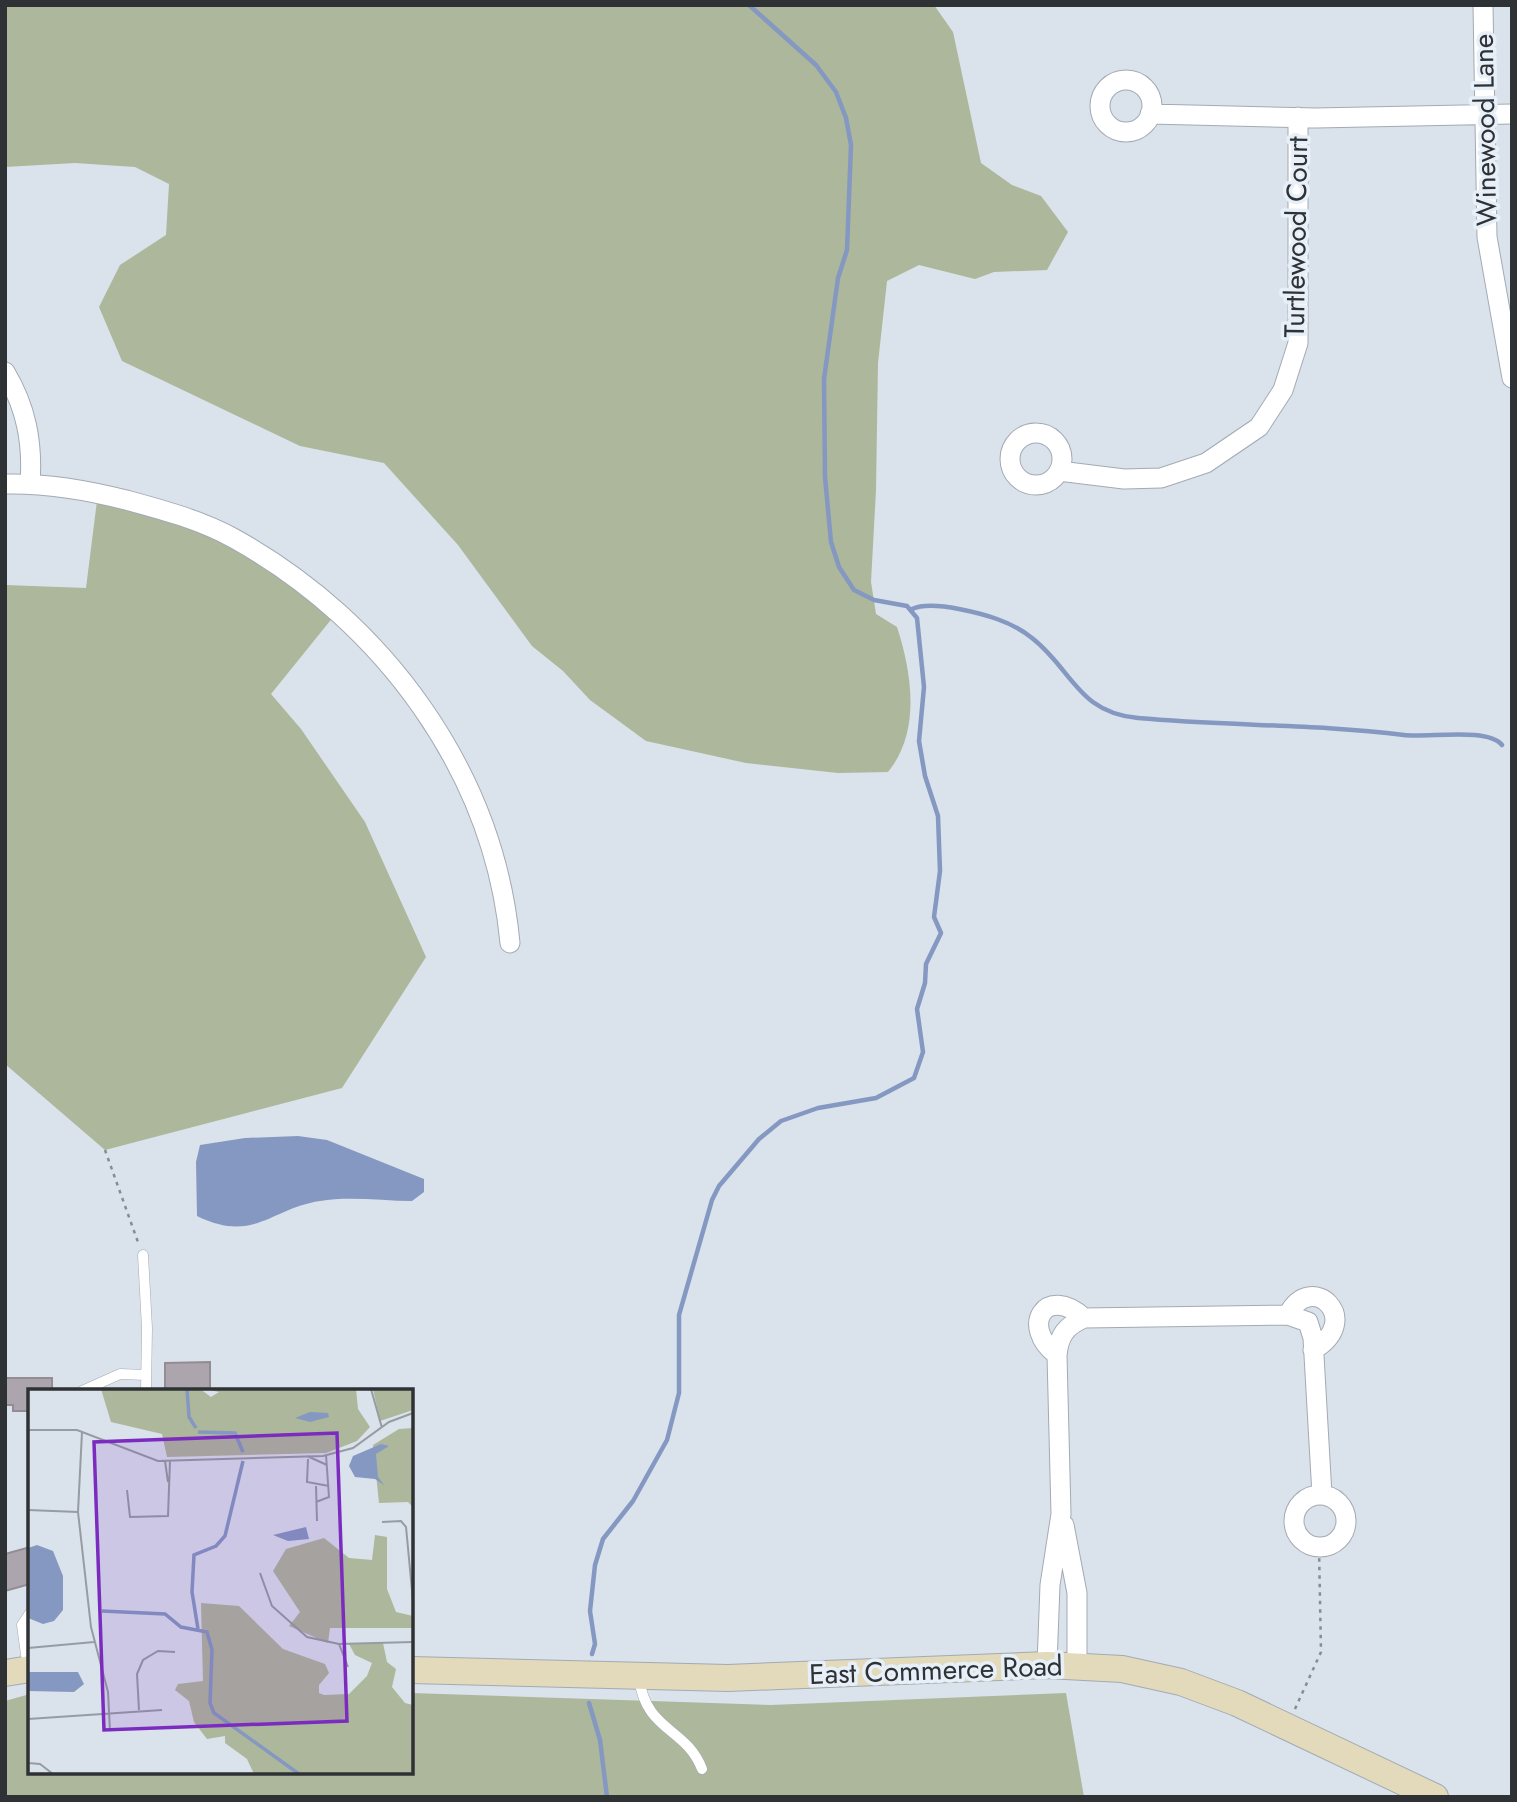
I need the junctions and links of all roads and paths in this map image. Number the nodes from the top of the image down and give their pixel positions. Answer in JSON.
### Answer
{"nodes":[{"id":1,"x":1483,"y":5,"type":"edge"},
{"id":2,"x":1150,"y":114,"type":"dead end"},
{"id":3,"x":1512,"y":114,"type":"edge"},
{"id":4,"x":1484,"y":115,"type":"junction"},
{"id":5,"x":1298,"y":117,"type":"junction"},
{"id":6,"x":5,"y":372,"type":"edge"},
{"id":7,"x":1512,"y":378,"type":"edge"},
{"id":8,"x":1059,"y":471,"type":"dead end"},
{"id":9,"x":30,"y":483,"type":"junction"},
{"id":10,"x":5,"y":484,"type":"edge"},
{"id":11,"x":510,"y":943,"type":"dead end"},
{"id":12,"x":105,"y":1150,"type":"dead end"},
{"id":13,"x":143,"y":1255,"type":"joint"},
{"id":14,"x":1288,"y":1315,"type":"junction"},
{"id":15,"x":1084,"y":1318,"type":"junction"},
{"id":16,"x":1313,"y":1350,"type":"junction"},
{"id":17,"x":1057,"y":1354,"type":"junction"},
{"id":18,"x":146,"y":1375,"type":"junction"},
{"id":19,"x":86,"y":1389,"type":"edge"},
{"id":20,"x":146,"y":1389,"type":"edge"},
{"id":21,"x":1322,"y":1495,"type":"junction"},
{"id":22,"x":1061,"y":1514,"type":"junction"},
{"id":23,"x":1319,"y":1548,"type":"junction"},
{"id":24,"x":28,"y":1616,"type":"edge"},
{"id":25,"x":1047,"y":1665,"type":"junction"},
{"id":26,"x":1077,"y":1665,"type":"junction"},
{"id":27,"x":21,"y":1670,"type":"edge"},
{"id":28,"x":413,"y":1670,"type":"edge"},
{"id":29,"x":639,"y":1678,"type":"junction"},
{"id":30,"x":1287,"y":1725,"type":"junction"},
{"id":31,"x":702,"y":1769,"type":"dead end"},
{"id":32,"x":1435,"y":1797,"type":"edge"}],
"edges":[{"from":1,"to":4,"type":"street","name":"Winewood Lane"},
{"from":2,"to":5,"type":"street"},
{"from":3,"to":4,"type":"street"},
{"from":4,"to":5,"type":"street"},
{"from":4,"to":7,"type":"street","name":"Winewood Lane"},
{"from":5,"to":8,"type":"street","name":"Turtlewood Court"},
{"from":6,"to":9,"type":"street"},
{"from":9,"to":10,"type":"street"},
{"from":9,"to":11,"type":"street"},
{"from":12,"to":13,"type":"path"},
{"from":13,"to":18,"type":"lane"},
{"from":14,"to":15,"type":"street"},
{"from":14,"to":16,"type":"street"},
{"from":14,"to":16,"type":"street"},
{"from":15,"to":17,"type":"street"},
{"from":15,"to":17,"type":"street"},
{"from":16,"to":21,"type":"street"},
{"from":17,"to":22,"type":"street"},
{"from":18,"to":19,"type":"lane"},
{"from":18,"to":20,"type":"lane"},
{"from":21,"to":23,"type":"street"},
{"from":21,"to":23,"type":"street"},
{"from":22,"to":25,"type":"street"},
{"from":22,"to":26,"type":"street"},
{"from":23,"to":30,"type":"path"},
{"from":24,"to":27,"type":"lane"},
{"from":25,"to":26,"type":"main road","name":"East Commerce Road"},
{"from":25,"to":29,"type":"main road","name":"East Commerce Road"},
{"from":26,"to":30,"type":"main road","name":"East Commerce Road"},
{"from":28,"to":29,"type":"main road","name":"East Commerce Road"},
{"from":29,"to":31,"type":"lane"},
{"from":30,"to":32,"type":"main road","name":"East Commerce Road"}]}
